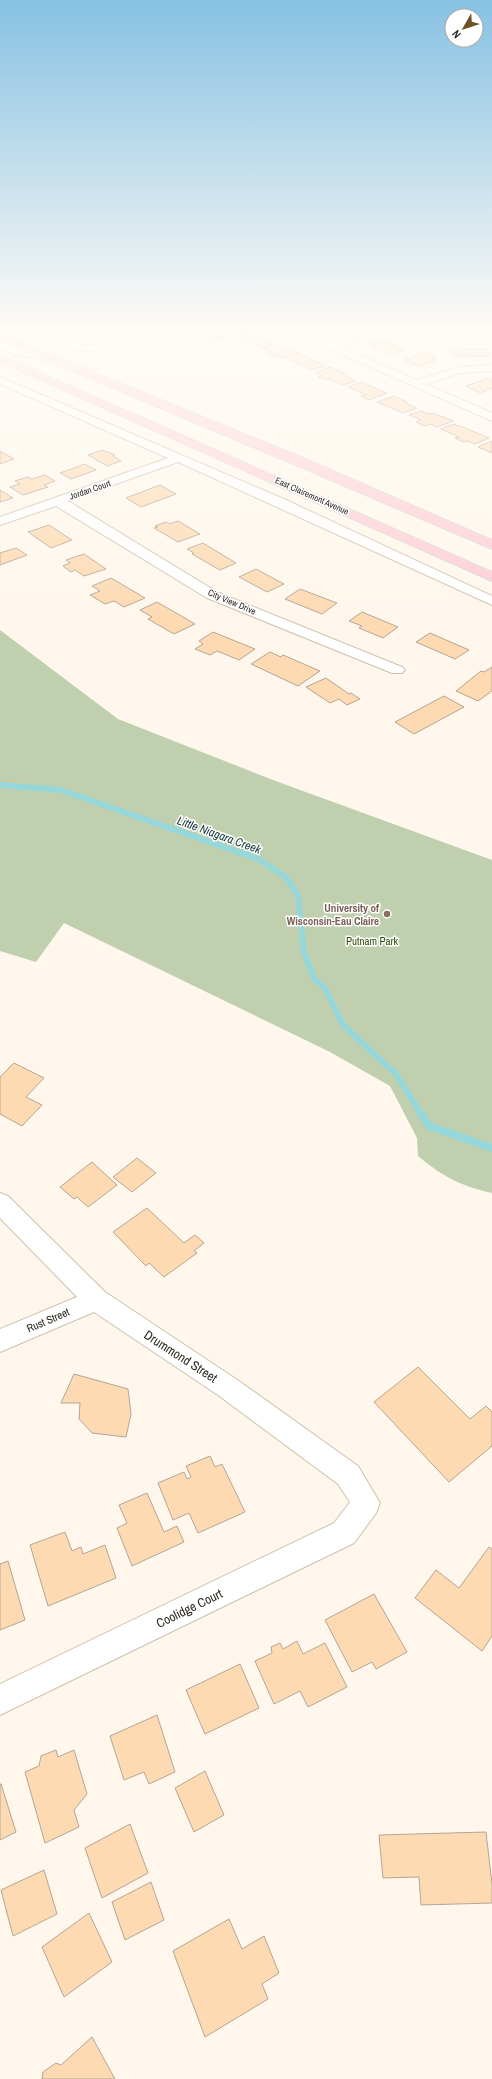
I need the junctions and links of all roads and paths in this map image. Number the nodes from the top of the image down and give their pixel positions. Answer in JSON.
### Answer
{"nodes":[{"id":1,"x":99,"y":423,"type":"edge"},
{"id":2,"x":146,"y":423,"type":"edge"},
{"id":3,"x":207,"y":423,"type":"edge"},
{"id":4,"x":179,"y":458,"type":"junction"},
{"id":5,"x":58,"y":500,"type":"junction"},
{"id":6,"x":0,"y":521,"type":"edge"},
{"id":7,"x":492,"y":545,"type":"edge"},
{"id":8,"x":492,"y":577,"type":"edge"},
{"id":9,"x":492,"y":601,"type":"edge"},
{"id":10,"x":396,"y":670,"type":"dead end"},
{"id":11,"x":0,"y":1203,"type":"edge"},
{"id":12,"x":96,"y":1300,"type":"junction"},
{"id":13,"x":0,"y":1341,"type":"edge"},
{"id":14,"x":366,"y":1503,"type":"joint"},
{"id":15,"x":0,"y":1700,"type":"edge"}],
"edges":[{"from":1,"to":4,"type":"street"},
{"from":2,"to":8,"type":"main road","name":"East Clairemont Avenue"},
{"from":3,"to":7,"type":"main road"},
{"from":4,"to":5,"type":"street","name":"Jordan Court"},
{"from":4,"to":9,"type":"street"},
{"from":5,"to":6,"type":"street","name":"Jordan Court"},
{"from":5,"to":10,"type":"street","name":"City View Drive"},
{"from":11,"to":12,"type":"street","name":"Drummond Street"},
{"from":12,"to":13,"type":"street","name":"Rust Street"},
{"from":12,"to":14,"type":"street","name":"Drummond Street"},
{"from":14,"to":15,"type":"street","name":"Coolidge Court"}]}
